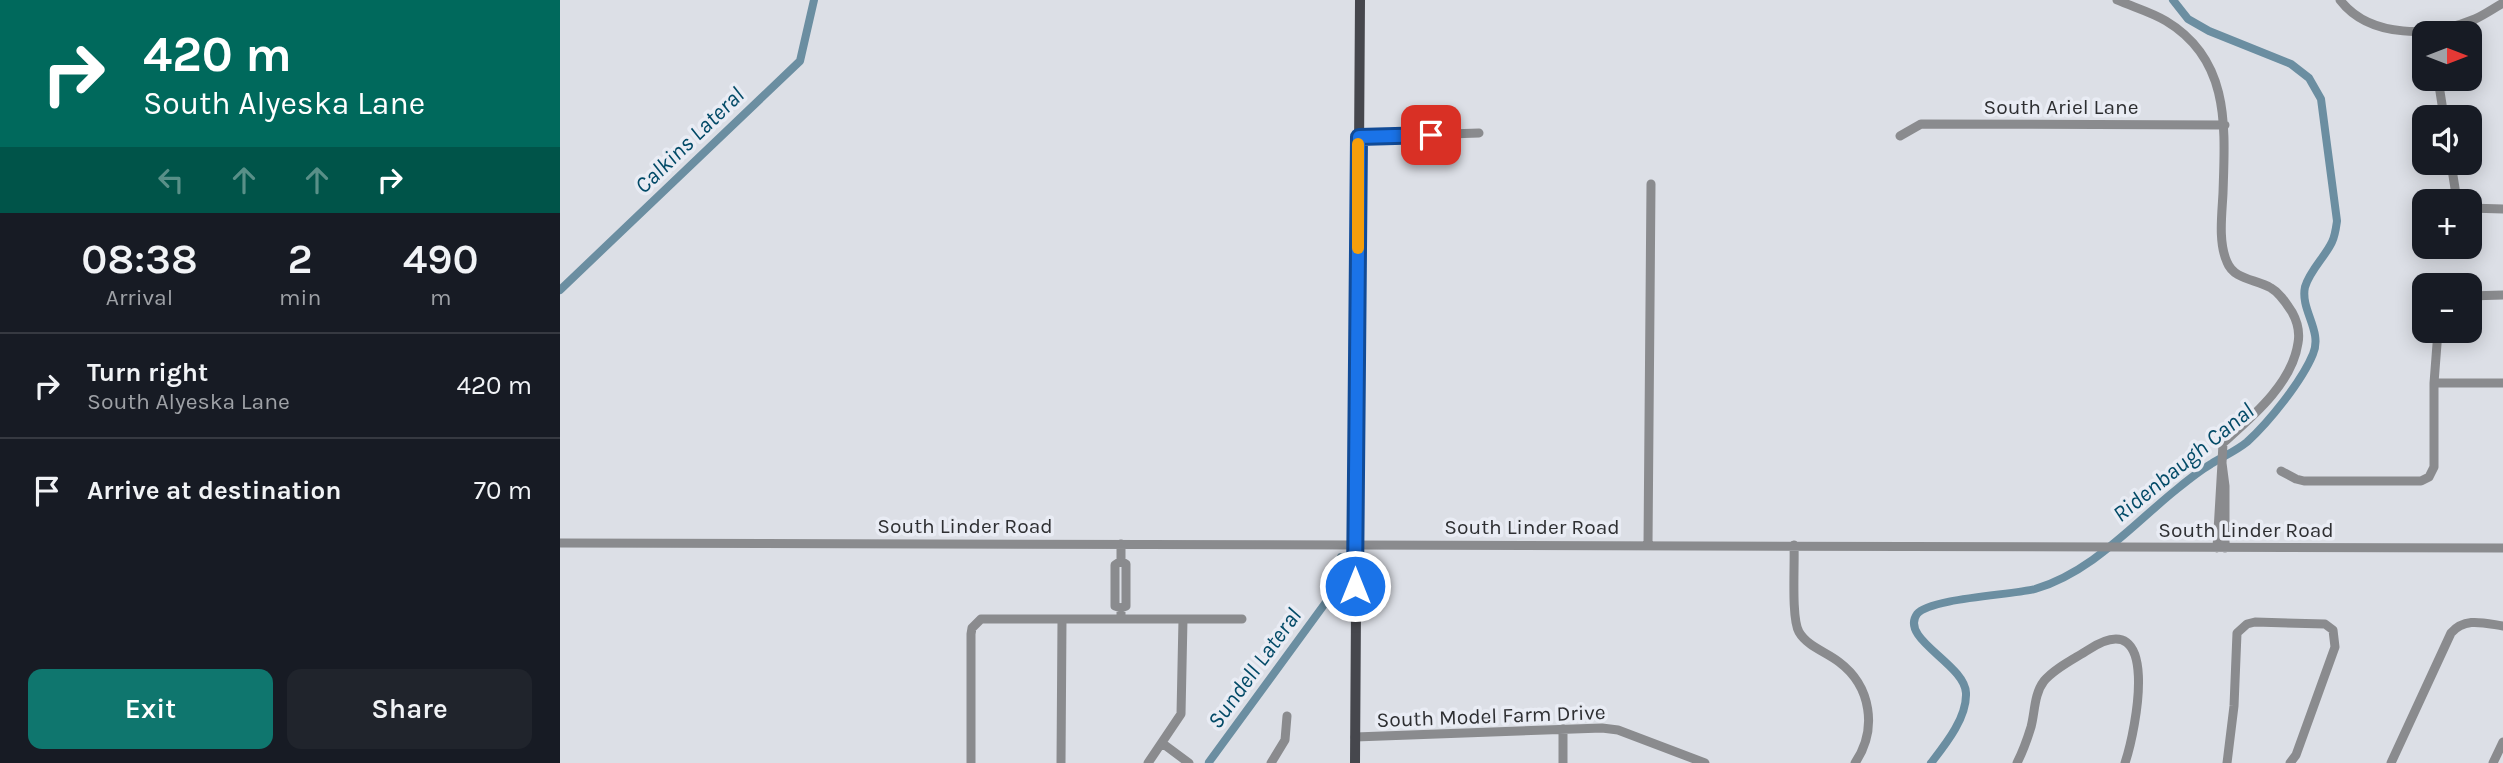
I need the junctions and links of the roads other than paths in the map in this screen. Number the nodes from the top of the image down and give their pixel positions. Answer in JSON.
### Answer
{"nodes":[{"id":1,"x":1360,"y":0,"type":"edge"},
{"id":2,"x":2117,"y":0,"type":"edge"},
{"id":3,"x":2340,"y":0,"type":"edge"},
{"id":4,"x":2503,"y":3,"type":"edge"},
{"id":5,"x":2468,"y":21,"type":"edge"},
{"id":6,"x":2412,"y":31,"type":"edge"},
{"id":7,"x":2225,"y":125,"type":"junction"},
{"id":8,"x":1479,"y":133,"type":"dead end"},
{"id":9,"x":1900,"y":136,"type":"dead end"},
{"id":10,"x":1359,"y":137,"type":"junction"},
{"id":11,"x":1651,"y":184,"type":"dead end"},
{"id":12,"x":2482,"y":208,"type":"edge"},
{"id":13,"x":2503,"y":209,"type":"edge"},
{"id":14,"x":2503,"y":295,"type":"edge"},
{"id":15,"x":2482,"y":296,"type":"edge"},
{"id":16,"x":2437,"y":343,"type":"edge"},
{"id":17,"x":2434,"y":383,"type":"junction"},
{"id":18,"x":2503,"y":383,"type":"edge"},
{"id":19,"x":2281,"y":471,"type":"dead end"},
{"id":20,"x":560,"y":543,"type":"edge"},
{"id":21,"x":1121,"y":544,"type":"junction"},
{"id":22,"x":1356,"y":544,"type":"junction"},
{"id":23,"x":1648,"y":545,"type":"junction"},
{"id":24,"x":1794,"y":545,"type":"junction"},
{"id":25,"x":2221,"y":548,"type":"junction"},
{"id":26,"x":2503,"y":548,"type":"edge"},
{"id":27,"x":1062,"y":619,"type":"junction"},
{"id":28,"x":1121,"y":619,"type":"junction"},
{"id":29,"x":1183,"y":619,"type":"junction"},
{"id":30,"x":1242,"y":620,"type":"dead end"},
{"id":31,"x":2503,"y":626,"type":"edge"},
{"id":32,"x":1287,"y":716,"type":"dead end"},
{"id":33,"x":1563,"y":729,"type":"junction"},
{"id":34,"x":1355,"y":737,"type":"junction"},
{"id":35,"x":2503,"y":742,"type":"edge"},
{"id":36,"x":1162,"y":743,"type":"junction"},
{"id":37,"x":971,"y":763,"type":"edge"},
{"id":38,"x":1061,"y":763,"type":"edge"},
{"id":39,"x":1149,"y":763,"type":"edge"},
{"id":40,"x":1189,"y":763,"type":"edge"},
{"id":41,"x":1271,"y":763,"type":"edge"},
{"id":42,"x":1355,"y":763,"type":"edge"},
{"id":43,"x":1563,"y":763,"type":"edge"},
{"id":44,"x":1705,"y":763,"type":"edge"},
{"id":45,"x":1855,"y":763,"type":"edge"},
{"id":46,"x":2018,"y":763,"type":"edge"},
{"id":47,"x":2125,"y":763,"type":"edge"},
{"id":48,"x":2227,"y":763,"type":"edge"},
{"id":49,"x":2290,"y":763,"type":"edge"},
{"id":50,"x":2392,"y":763,"type":"edge"},
{"id":51,"x":2493,"y":763,"type":"edge"}],
"edges":[{"from":1,"to":10,"type":"main road"},
{"from":2,"to":7,"type":"street"},
{"from":3,"to":6,"type":"street"},
{"from":4,"to":5,"type":"street"},
{"from":7,"to":9,"type":"street","name":"South Ariel Lane"},
{"from":7,"to":25,"type":"street"},
{"from":8,"to":10,"type":"street"},
{"from":10,"to":22,"type":"main road"},
{"from":11,"to":23,"type":"street"},
{"from":12,"to":13,"type":"street"},
{"from":14,"to":15,"type":"street"},
{"from":16,"to":17,"type":"street"},
{"from":17,"to":18,"type":"street"},
{"from":17,"to":19,"type":"street"},
{"from":20,"to":21,"type":"street","name":"South Linder Road"},
{"from":21,"to":22,"type":"street","name":"South Linder Road"},
{"from":21,"to":28,"type":"street"},
{"from":22,"to":23,"type":"street","name":"South Linder Road"},
{"from":22,"to":34,"type":"main road"},
{"from":23,"to":24,"type":"street","name":"South Linder Road"},
{"from":24,"to":25,"type":"street","name":"South Linder Road"},
{"from":24,"to":45,"type":"street"},
{"from":25,"to":26,"type":"street","name":"South Linder Road"},
{"from":27,"to":28,"type":"street"},
{"from":27,"to":37,"type":"street"},
{"from":27,"to":38,"type":"street"},
{"from":28,"to":29,"type":"street"},
{"from":29,"to":30,"type":"street"},
{"from":29,"to":36,"type":"street"},
{"from":31,"to":50,"type":"street"},
{"from":32,"to":41,"type":"street"},
{"from":33,"to":34,"type":"street","name":"South Model Farm Drive"},
{"from":33,"to":43,"type":"street"},
{"from":33,"to":44,"type":"street","name":"South Model Farm Drive"},
{"from":34,"to":42,"type":"main road"},
{"from":35,"to":51,"type":"street"},
{"from":36,"to":39,"type":"street"},
{"from":36,"to":40,"type":"street"},
{"from":46,"to":47,"type":"street"},
{"from":48,"to":49,"type":"street"}]}
